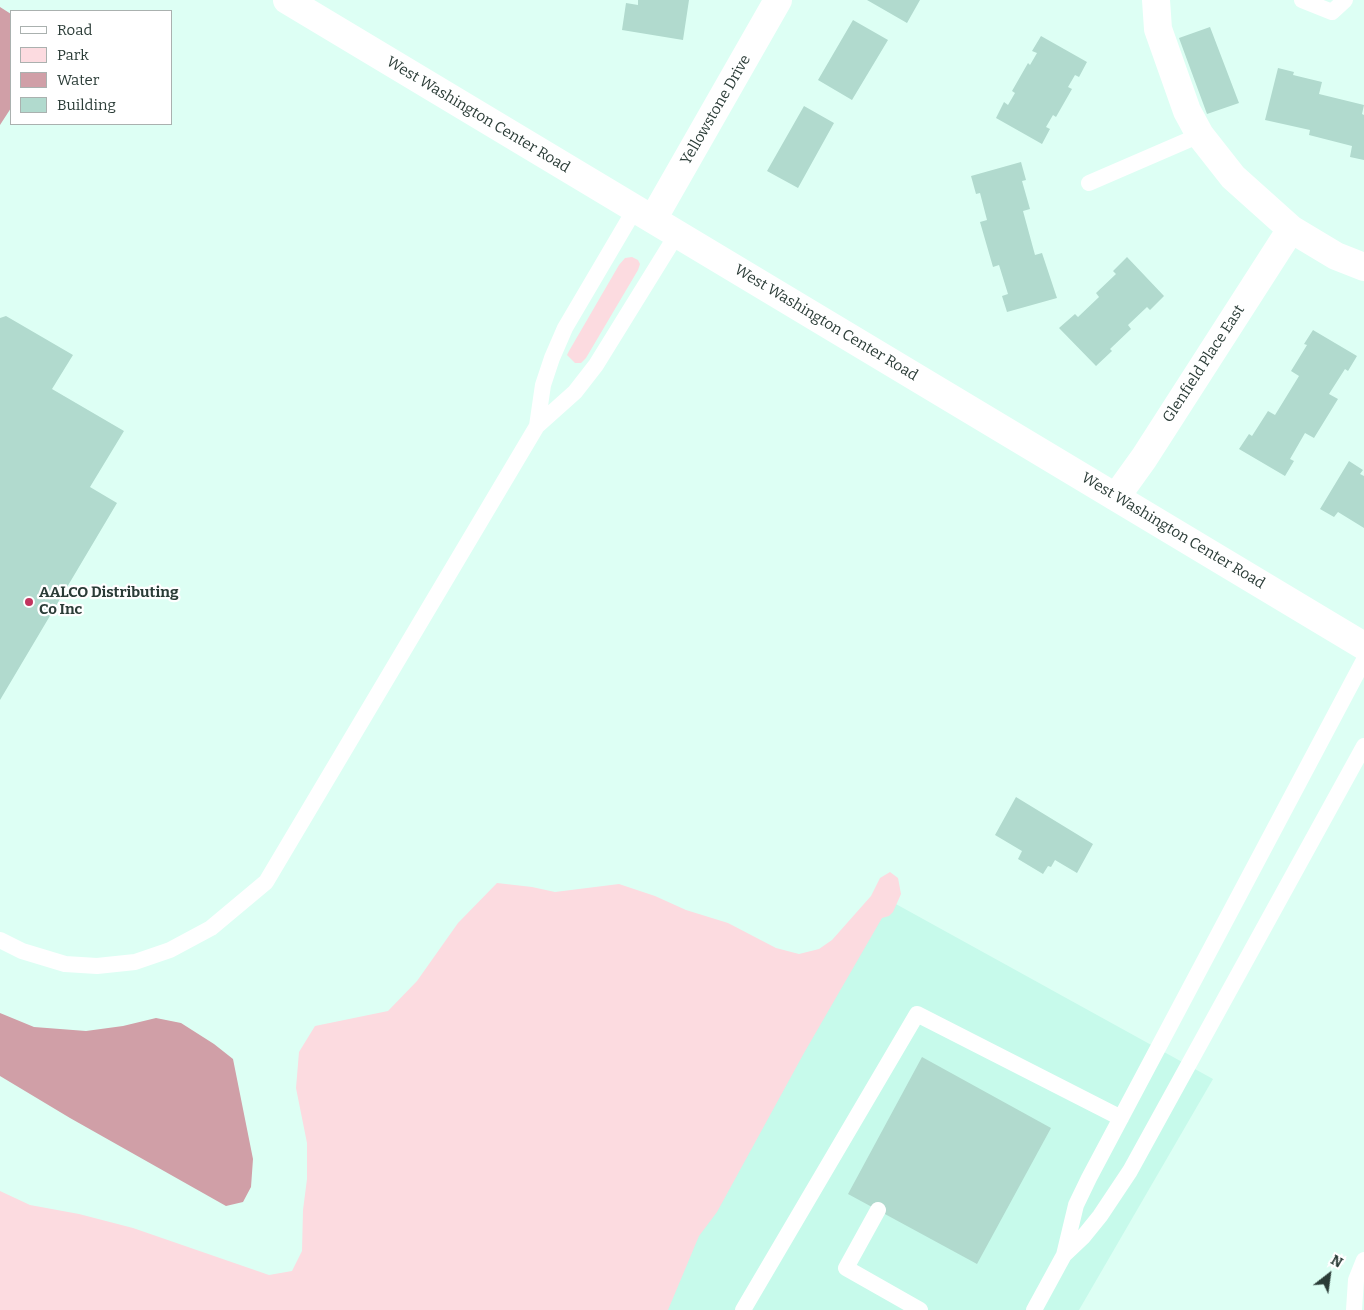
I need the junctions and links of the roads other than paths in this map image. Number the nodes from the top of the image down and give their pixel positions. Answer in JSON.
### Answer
{"nodes":[{"id":1,"x":287,"y":0,"type":"edge"},
{"id":2,"x":778,"y":0,"type":"edge"},
{"id":3,"x":1156,"y":0,"type":"edge"},
{"id":4,"x":1302,"y":0,"type":"edge"},
{"id":5,"x":1344,"y":0,"type":"edge"},
{"id":6,"x":1200,"y":135,"type":"junction"},
{"id":7,"x":1089,"y":182,"type":"dead end"},
{"id":8,"x":644,"y":214,"type":"junction"},
{"id":9,"x":1291,"y":229,"type":"junction"},
{"id":10,"x":677,"y":234,"type":"junction"},
{"id":11,"x":1364,"y":268,"type":"edge"},
{"id":12,"x":537,"y":426,"type":"junction"},
{"id":13,"x":1116,"y":497,"type":"junction"},
{"id":14,"x":1364,"y":646,"type":"edge"},
{"id":15,"x":1364,"y":660,"type":"edge"},
{"id":16,"x":1364,"y":746,"type":"edge"},
{"id":17,"x":0,"y":940,"type":"edge"},
{"id":18,"x":1121,"y":1118,"type":"junction"},
{"id":19,"x":878,"y":1210,"type":"dead end"},
{"id":20,"x":1064,"y":1254,"type":"junction"},
{"id":21,"x":1364,"y":1260,"type":"edge"},
{"id":22,"x":743,"y":1310,"type":"edge"},
{"id":23,"x":920,"y":1310,"type":"edge"},
{"id":24,"x":1034,"y":1310,"type":"edge"},
{"id":25,"x":1354,"y":1310,"type":"edge"}],
"edges":[{"from":1,"to":8,"type":"main road","name":"West Washington Center Road"},
{"from":2,"to":8,"type":"main road","name":"Yellowstone Drive"},
{"from":3,"to":6,"type":"main road"},
{"from":4,"to":5,"type":"lane"},
{"from":6,"to":7,"type":"lane"},
{"from":6,"to":9,"type":"main road"},
{"from":8,"to":10,"type":"main road","name":"West Washington Center Road"},
{"from":8,"to":12,"type":"lane"},
{"from":9,"to":11,"type":"main road"},
{"from":9,"to":13,"type":"main road","name":"Glenfield Place East"},
{"from":10,"to":12,"type":"lane"},
{"from":10,"to":13,"type":"main road","name":"West Washington Center Road"},
{"from":12,"to":17,"type":"lane"},
{"from":13,"to":14,"type":"main road","name":"West Washington Center Road"},
{"from":15,"to":18,"type":"lane"},
{"from":16,"to":20,"type":"lane"},
{"from":18,"to":20,"type":"lane"},
{"from":18,"to":22,"type":"lane"},
{"from":19,"to":23,"type":"lane"},
{"from":20,"to":24,"type":"lane"},
{"from":21,"to":25,"type":"lane"}]}
